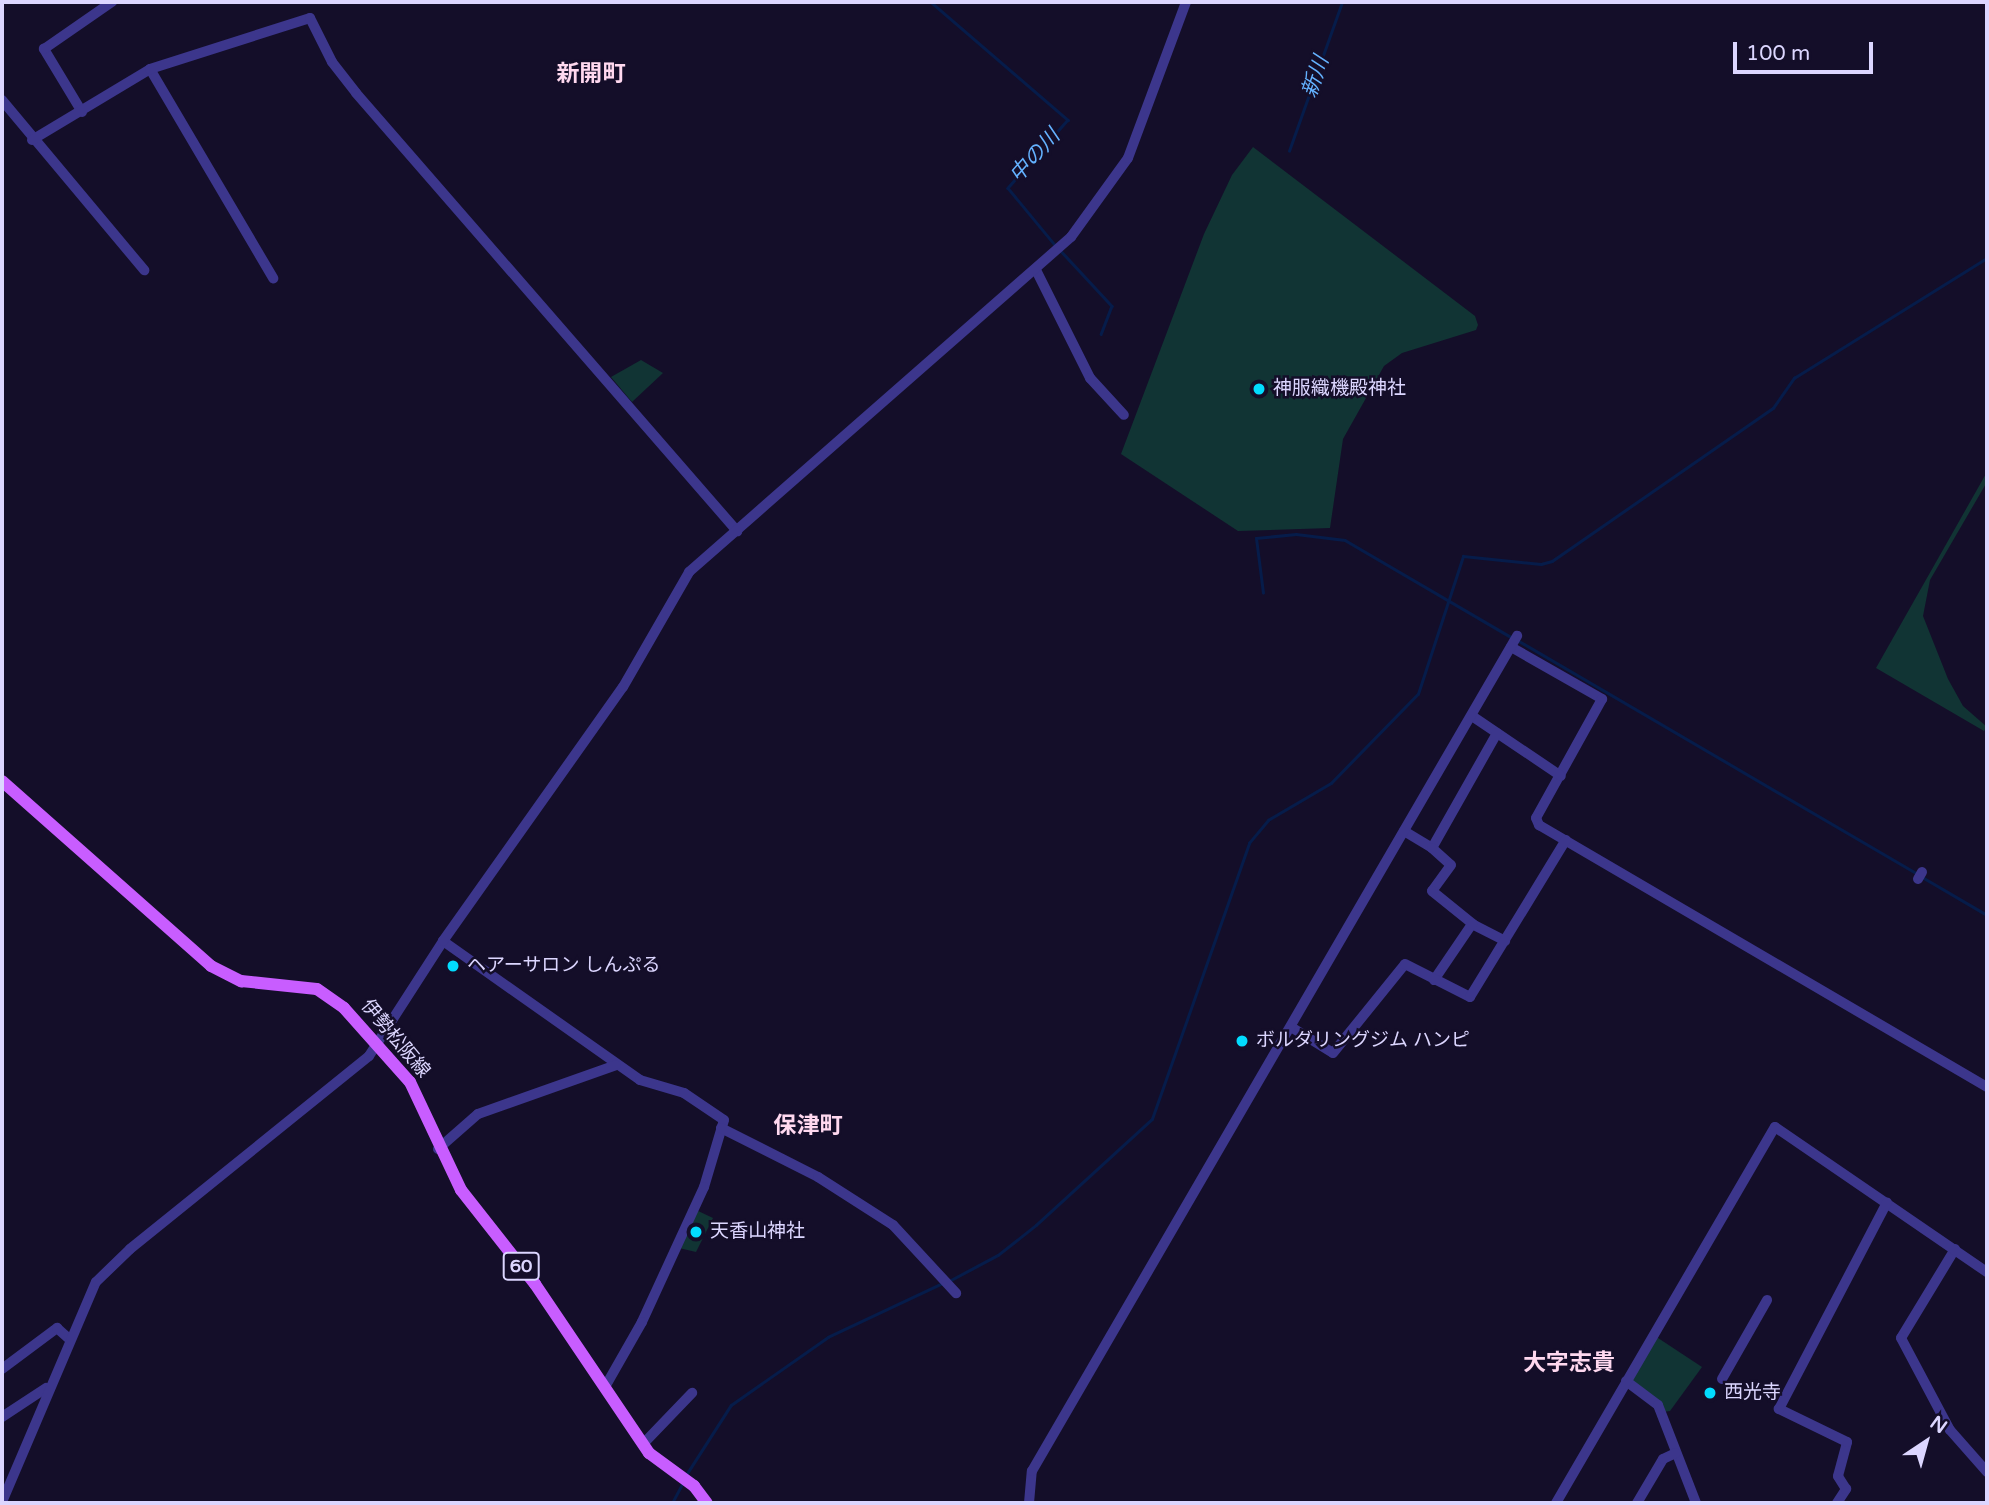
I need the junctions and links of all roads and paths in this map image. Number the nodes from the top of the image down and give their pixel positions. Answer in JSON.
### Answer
{"nodes":[{"id":1,"x":112,"y":2,"type":"edge"},
{"id":2,"x":1186,"y":2,"type":"edge"},
{"id":3,"x":150,"y":69,"type":"junction"},
{"id":4,"x":2,"y":100,"type":"edge"},
{"id":5,"x":82,"y":112,"type":"junction"},
{"id":6,"x":32,"y":140,"type":"junction"},
{"id":7,"x":144,"y":270,"type":"dead end"},
{"id":8,"x":1036,"y":270,"type":"junction"},
{"id":9,"x":273,"y":278,"type":"dead end"},
{"id":10,"x":1124,"y":415,"type":"dead end"},
{"id":11,"x":737,"y":531,"type":"junction"},
{"id":12,"x":1472,"y":716,"type":"junction"},
{"id":13,"x":1497,"y":733,"type":"junction"},
{"id":14,"x":1561,"y":776,"type":"junction"},
{"id":15,"x":2,"y":781,"type":"edge"},
{"id":16,"x":1404,"y":831,"type":"junction"},
{"id":17,"x":1566,"y":841,"type":"junction"},
{"id":18,"x":1432,"y":848,"type":"junction"},
{"id":19,"x":1472,"y":923,"type":"junction"},
{"id":20,"x":443,"y":941,"type":"junction"},
{"id":21,"x":1505,"y":941,"type":"junction"},
{"id":22,"x":1433,"y":980,"type":"junction"},
{"id":23,"x":1291,"y":1027,"type":"junction"},
{"id":24,"x":378,"y":1044,"type":"junction"},
{"id":25,"x":616,"y":1065,"type":"junction"},
{"id":26,"x":1987,"y":1087,"type":"edge"},
{"id":27,"x":721,"y":1128,"type":"junction"},
{"id":28,"x":438,"y":1149,"type":"junction"},
{"id":29,"x":1887,"y":1202,"type":"junction"},
{"id":30,"x":1955,"y":1249,"type":"junction"},
{"id":31,"x":1987,"y":1272,"type":"edge"},
{"id":32,"x":950,"y":1285,"type":"dead end"},
{"id":33,"x":1767,"y":1300,"type":"dead end"},
{"id":34,"x":68,"y":1338,"type":"junction"},
{"id":35,"x":2,"y":1370,"type":"edge"},
{"id":36,"x":1722,"y":1379,"type":"dead end"},
{"id":37,"x":1626,"y":1381,"type":"junction"},
{"id":38,"x":606,"y":1385,"type":"junction"},
{"id":39,"x":50,"y":1386,"type":"junction"},
{"id":40,"x":692,"y":1393,"type":"dead end"},
{"id":41,"x":2,"y":1416,"type":"edge"},
{"id":42,"x":643,"y":1444,"type":"junction"},
{"id":43,"x":1676,"y":1453,"type":"junction"},
{"id":44,"x":1987,"y":1472,"type":"edge"},
{"id":45,"x":2,"y":1502,"type":"edge"},
{"id":46,"x":707,"y":1503,"type":"edge"},
{"id":47,"x":1029,"y":1503,"type":"edge"},
{"id":48,"x":1556,"y":1503,"type":"edge"},
{"id":49,"x":1637,"y":1503,"type":"edge"},
{"id":50,"x":1696,"y":1503,"type":"edge"},
{"id":51,"x":1837,"y":1503,"type":"edge"}],
"edges":[{"from":1,"to":5,"type":"street"},
{"from":2,"to":8,"type":"street"},
{"from":3,"to":5,"type":"street"},
{"from":3,"to":9,"type":"street"},
{"from":3,"to":11,"type":"street"},
{"from":4,"to":6,"type":"street"},
{"from":5,"to":6,"type":"street"},
{"from":6,"to":7,"type":"street"},
{"from":8,"to":10,"type":"street"},
{"from":8,"to":11,"type":"street"},
{"from":11,"to":20,"type":"street"},
{"from":12,"to":13,"type":"street"},
{"from":12,"to":14,"type":"street"},
{"from":12,"to":16,"type":"street"},
{"from":13,"to":14,"type":"street"},
{"from":13,"to":18,"type":"street"},
{"from":14,"to":17,"type":"street"},
{"from":15,"to":24,"type":"main road","name":"伊勢松阪線","number":"60"},
{"from":16,"to":18,"type":"street"},
{"from":16,"to":23,"type":"street"},
{"from":17,"to":21,"type":"street"},
{"from":17,"to":26,"type":"street"},
{"from":18,"to":19,"type":"street"},
{"from":19,"to":21,"type":"street"},
{"from":19,"to":22,"type":"street"},
{"from":20,"to":24,"type":"street"},
{"from":20,"to":25,"type":"street"},
{"from":21,"to":22,"type":"street"},
{"from":22,"to":23,"type":"street"},
{"from":23,"to":47,"type":"street"},
{"from":24,"to":28,"type":"main road","name":"伊勢松阪線","number":"60"},
{"from":24,"to":34,"type":"street"},
{"from":25,"to":27,"type":"street"},
{"from":25,"to":28,"type":"street"},
{"from":27,"to":32,"type":"street"},
{"from":27,"to":38,"type":"street"},
{"from":28,"to":38,"type":"main road","name":"伊勢松阪線","number":"60"},
{"from":29,"to":30,"type":"street"},
{"from":29,"to":37,"type":"street"},
{"from":29,"to":51,"type":"street"},
{"from":30,"to":31,"type":"street"},
{"from":30,"to":44,"type":"street"},
{"from":33,"to":36,"type":"street"},
{"from":34,"to":35,"type":"street"},
{"from":34,"to":39,"type":"street"},
{"from":37,"to":43,"type":"street"},
{"from":37,"to":48,"type":"street"},
{"from":38,"to":42,"type":"main road","name":"伊勢松阪線","number":"60"},
{"from":39,"to":41,"type":"street"},
{"from":39,"to":45,"type":"street"},
{"from":40,"to":42,"type":"street"},
{"from":42,"to":46,"type":"main road","name":"伊勢松阪線","number":"60"},
{"from":43,"to":49,"type":"street"},
{"from":43,"to":50,"type":"street"}]}
